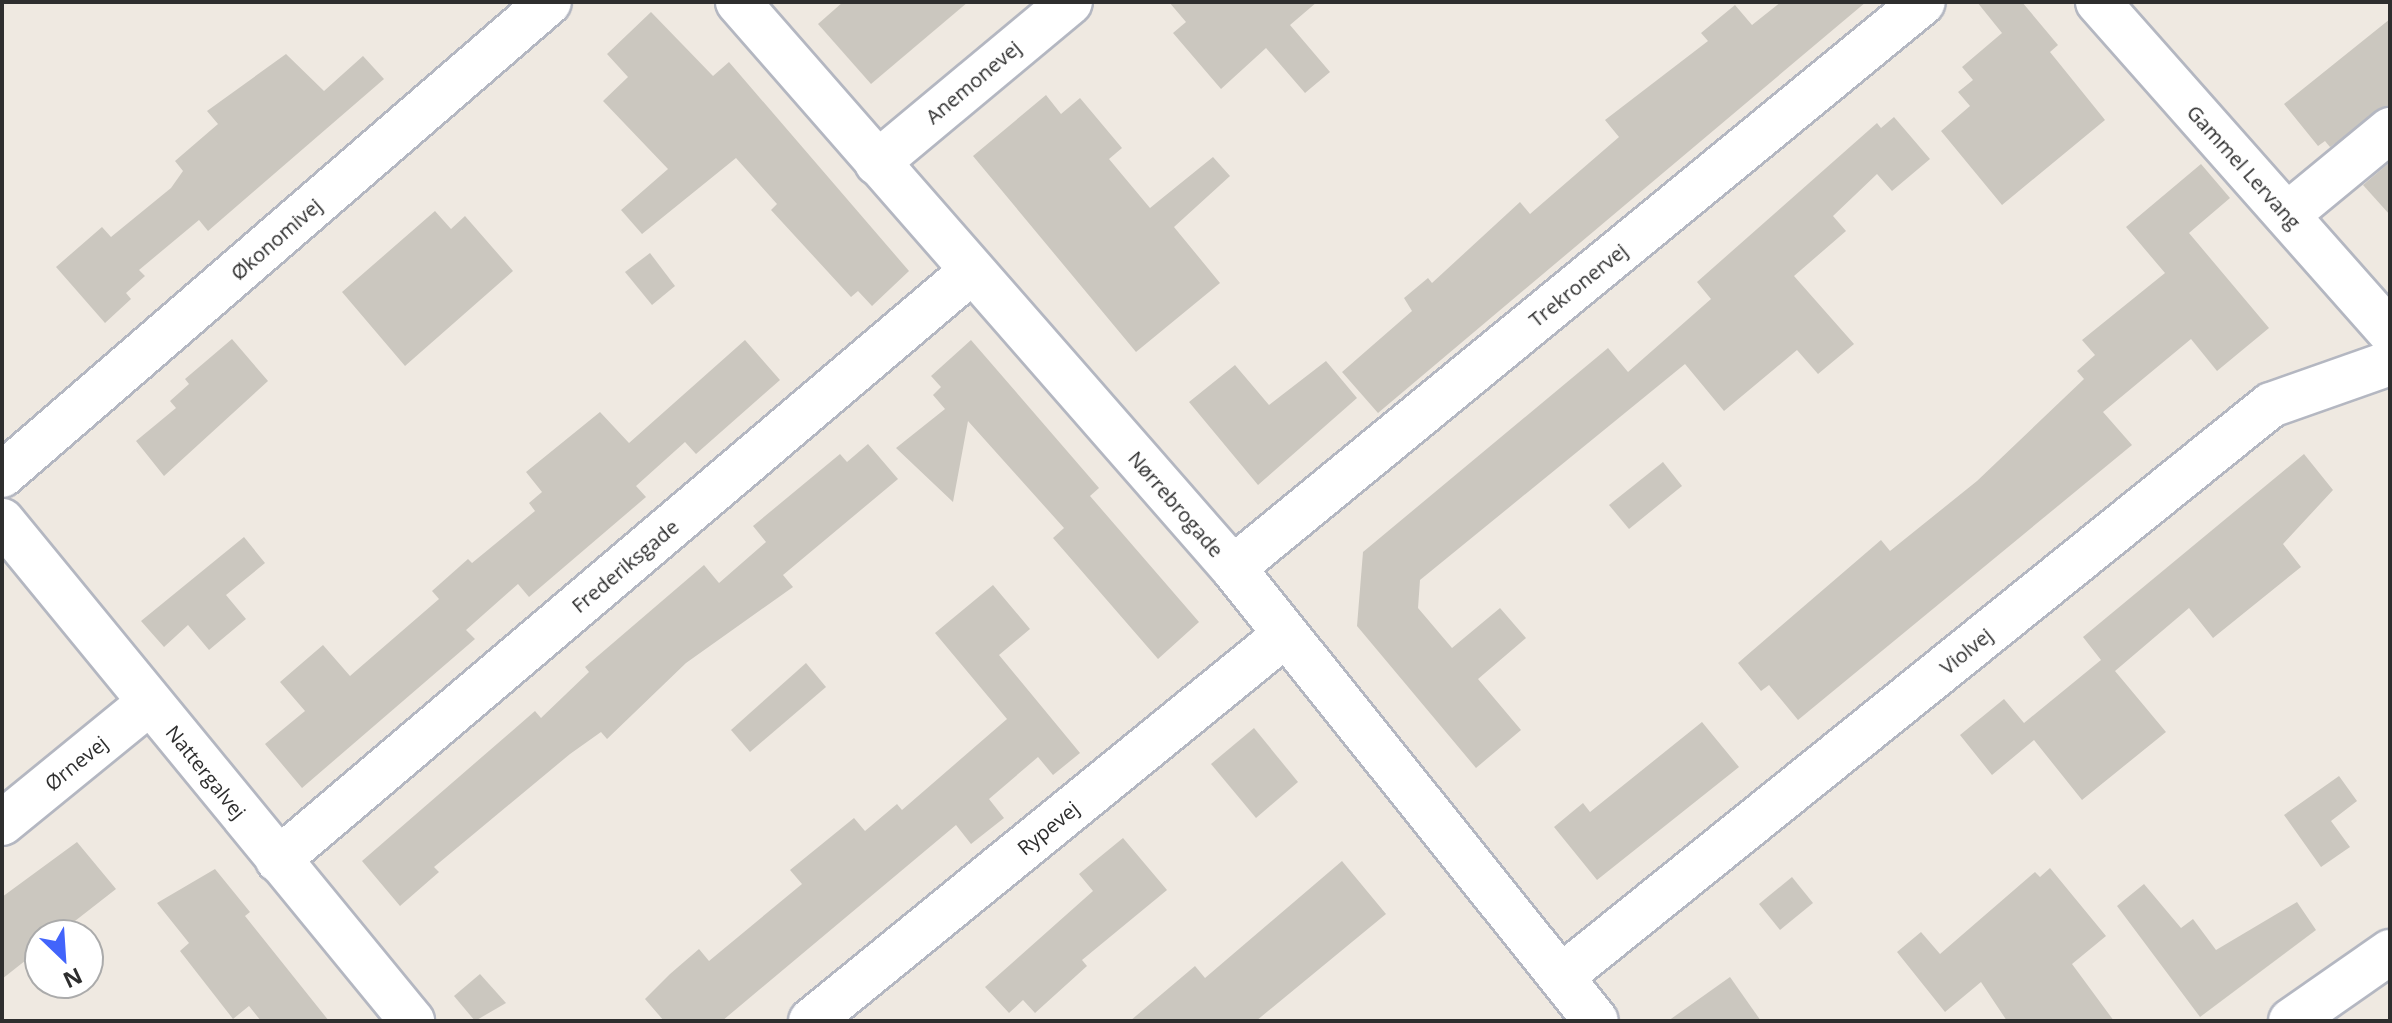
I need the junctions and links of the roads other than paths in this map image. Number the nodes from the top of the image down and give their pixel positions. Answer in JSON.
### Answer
{"nodes":[{"id":1,"x":549,"y":2,"type":"edge"},
{"id":2,"x":738,"y":2,"type":"edge"},
{"id":3,"x":1070,"y":2,"type":"edge"},
{"id":4,"x":1923,"y":2,"type":"edge"},
{"id":5,"x":2098,"y":2,"type":"edge"},
{"id":6,"x":2390,"y":130,"type":"edge"},
{"id":7,"x":877,"y":163,"type":"junction"},
{"id":8,"x":2287,"y":215,"type":"junction"},
{"id":9,"x":972,"y":271,"type":"junction"},
{"id":10,"x":2390,"y":332,"type":"edge"},
{"id":11,"x":2390,"y":363,"type":"edge"},
{"id":12,"x":2,"y":475,"type":"edge"},
{"id":13,"x":2,"y":521,"type":"edge"},
{"id":14,"x":1233,"y":568,"type":"junction"},
{"id":15,"x":1285,"y":635,"type":"junction"},
{"id":16,"x":149,"y":703,"type":"junction"},
{"id":17,"x":2,"y":823,"type":"edge"},
{"id":18,"x":278,"y":860,"type":"junction"},
{"id":19,"x":2390,"y":952,"type":"edge"},
{"id":20,"x":1562,"y":976,"type":"junction"},
{"id":21,"x":412,"y":1021,"type":"edge"},
{"id":22,"x":811,"y":1021,"type":"edge"},
{"id":23,"x":1596,"y":1021,"type":"edge"},
{"id":24,"x":2291,"y":1021,"type":"edge"}],
"edges":[{"from":1,"to":12,"type":"street","name":"Økonomivej"},
{"from":2,"to":7,"type":"street","name":"Nørrebrogade"},
{"from":3,"to":7,"type":"street","name":"Anemonevej"},
{"from":4,"to":14,"type":"street","name":"Trekronervej"},
{"from":5,"to":8,"type":"street","name":"Gammel Lervang"},
{"from":6,"to":8,"type":"street"},
{"from":7,"to":9,"type":"street","name":"Nørrebrogade"},
{"from":8,"to":10,"type":"street","name":"Gammel Lervang"},
{"from":9,"to":14,"type":"street","name":"Nørrebrogade"},
{"from":9,"to":18,"type":"street","name":"Frederiksgade"},
{"from":11,"to":20,"type":"street","name":"Violvej"},
{"from":13,"to":16,"type":"street","name":"Nattergalvej"},
{"from":14,"to":15,"type":"street","name":"Nørrebrogade"},
{"from":15,"to":20,"type":"street","name":"Nørrebrogade"},
{"from":15,"to":22,"type":"street","name":"Rypevej"},
{"from":16,"to":17,"type":"street","name":"Ørnevej"},
{"from":16,"to":18,"type":"street","name":"Nattergalvej"},
{"from":18,"to":21,"type":"street","name":"Nattergalvej"},
{"from":19,"to":24,"type":"street"},
{"from":20,"to":23,"type":"street","name":"Nørrebrogade"}]}
